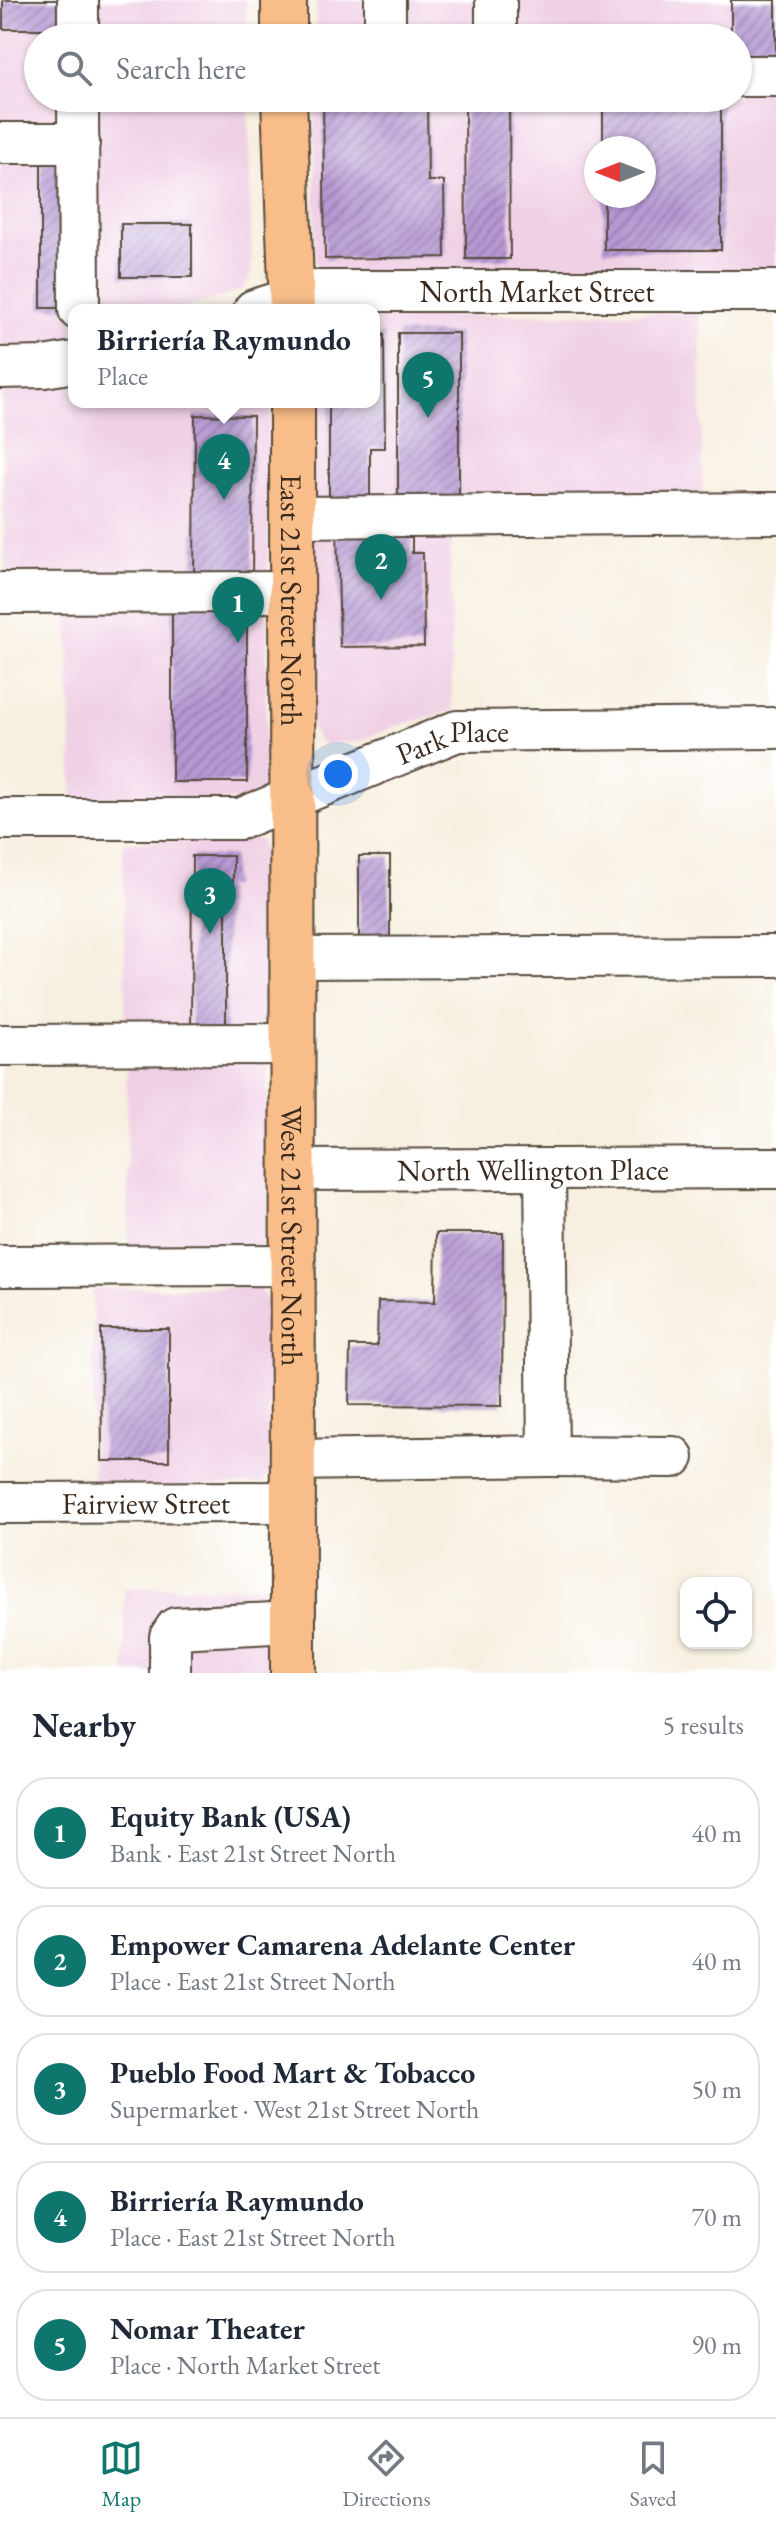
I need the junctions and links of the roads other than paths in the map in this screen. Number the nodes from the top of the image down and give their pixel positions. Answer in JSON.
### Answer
{"nodes":[{"id":1,"x":78,"y":0,"type":"edge"},
{"id":2,"x":284,"y":0,"type":"edge"},
{"id":3,"x":385,"y":0,"type":"edge"},
{"id":4,"x":496,"y":0,"type":"edge"},
{"id":5,"x":78,"y":24,"type":"edge"},
{"id":6,"x":284,"y":24,"type":"edge"},
{"id":7,"x":385,"y":24,"type":"edge"},
{"id":8,"x":496,"y":24,"type":"edge"},
{"id":9,"x":752,"y":76,"type":"edge"},
{"id":10,"x":776,"y":76,"type":"edge"},
{"id":11,"x":78,"y":112,"type":"edge"},
{"id":12,"x":284,"y":112,"type":"edge"},
{"id":13,"x":0,"y":143,"type":"edge"},
{"id":14,"x":79,"y":143,"type":"junction"},
{"id":15,"x":776,"y":291,"type":"edge"},
{"id":16,"x":79,"y":304,"type":"edge"},
{"id":17,"x":279,"y":304,"type":"edge"},
{"id":18,"x":284,"y":304,"type":"edge"},
{"id":19,"x":68,"y":363,"type":"edge"},
{"id":20,"x":0,"y":368,"type":"edge"},
{"id":21,"x":292,"y":408,"type":"edge"},
{"id":22,"x":776,"y":513,"type":"edge"},
{"id":23,"x":292,"y":517,"type":"junction"},
{"id":24,"x":292,"y":592,"type":"junction"},
{"id":25,"x":0,"y":593,"type":"edge"},
{"id":26,"x":776,"y":728,"type":"edge"},
{"id":27,"x":290,"y":799,"type":"junction"},
{"id":28,"x":0,"y":819,"type":"edge"},
{"id":29,"x":776,"y":956,"type":"edge"},
{"id":30,"x":291,"y":958,"type":"junction"},
{"id":31,"x":291,"y":1044,"type":"junction"},
{"id":32,"x":0,"y":1045,"type":"edge"},
{"id":33,"x":776,"y":1168,"type":"edge"},
{"id":34,"x":545,"y":1169,"type":"junction"},
{"id":35,"x":291,"y":1170,"type":"junction"},
{"id":36,"x":292,"y":1265,"type":"junction"},
{"id":37,"x":0,"y":1266,"type":"edge"},
{"id":38,"x":548,"y":1456,"type":"junction"},
{"id":39,"x":673,"y":1457,"type":"dead end"},
{"id":40,"x":292,"y":1481,"type":"junction"},
{"id":41,"x":0,"y":1503,"type":"edge"},
{"id":42,"x":292,"y":1622,"type":"junction"},
{"id":43,"x":170,"y":1673,"type":"edge"},
{"id":44,"x":293,"y":1673,"type":"edge"}],
"edges":[{"from":1,"to":5,"type":"street"},
{"from":2,"to":6,"type":"main road"},
{"from":3,"to":7,"type":"street"},
{"from":4,"to":8,"type":"street"},
{"from":9,"to":10,"type":"street"},
{"from":11,"to":14,"type":"street"},
{"from":12,"to":17,"type":"main road"},
{"from":13,"to":14,"type":"street"},
{"from":14,"to":16,"type":"street"},
{"from":15,"to":18,"type":"street","name":"North Market Street"},
{"from":19,"to":20,"type":"street"},
{"from":21,"to":23,"type":"main road","name":"East 21st Street North"},
{"from":22,"to":23,"type":"street"},
{"from":23,"to":24,"type":"main road","name":"East 21st Street North"},
{"from":24,"to":25,"type":"street"},
{"from":24,"to":27,"type":"main road","name":"East 21st Street North"},
{"from":26,"to":27,"type":"street","name":"Park Place"},
{"from":27,"to":28,"type":"street","name":"Park Place"},
{"from":27,"to":30,"type":"main road","name":"West 21st Street North"},
{"from":29,"to":30,"type":"street"},
{"from":30,"to":31,"type":"main road","name":"West 21st Street North"},
{"from":31,"to":32,"type":"street"},
{"from":31,"to":35,"type":"main road","name":"West 21st Street North"},
{"from":33,"to":34,"type":"street","name":"North Wellington Place"},
{"from":34,"to":35,"type":"street","name":"North Wellington Place"},
{"from":34,"to":38,"type":"street"},
{"from":35,"to":36,"type":"main road","name":"West 21st Street North"},
{"from":36,"to":37,"type":"street"},
{"from":36,"to":40,"type":"main road","name":"West 21st Street North"},
{"from":38,"to":39,"type":"street","name":"Fairview Street"},
{"from":38,"to":40,"type":"street","name":"Fairview Street"},
{"from":40,"to":41,"type":"street","name":"Fairview Street"},
{"from":40,"to":42,"type":"main road","name":"West 21st Street North"},
{"from":42,"to":43,"type":"street"},
{"from":42,"to":44,"type":"main road","name":"West 21st Street North"}]}
